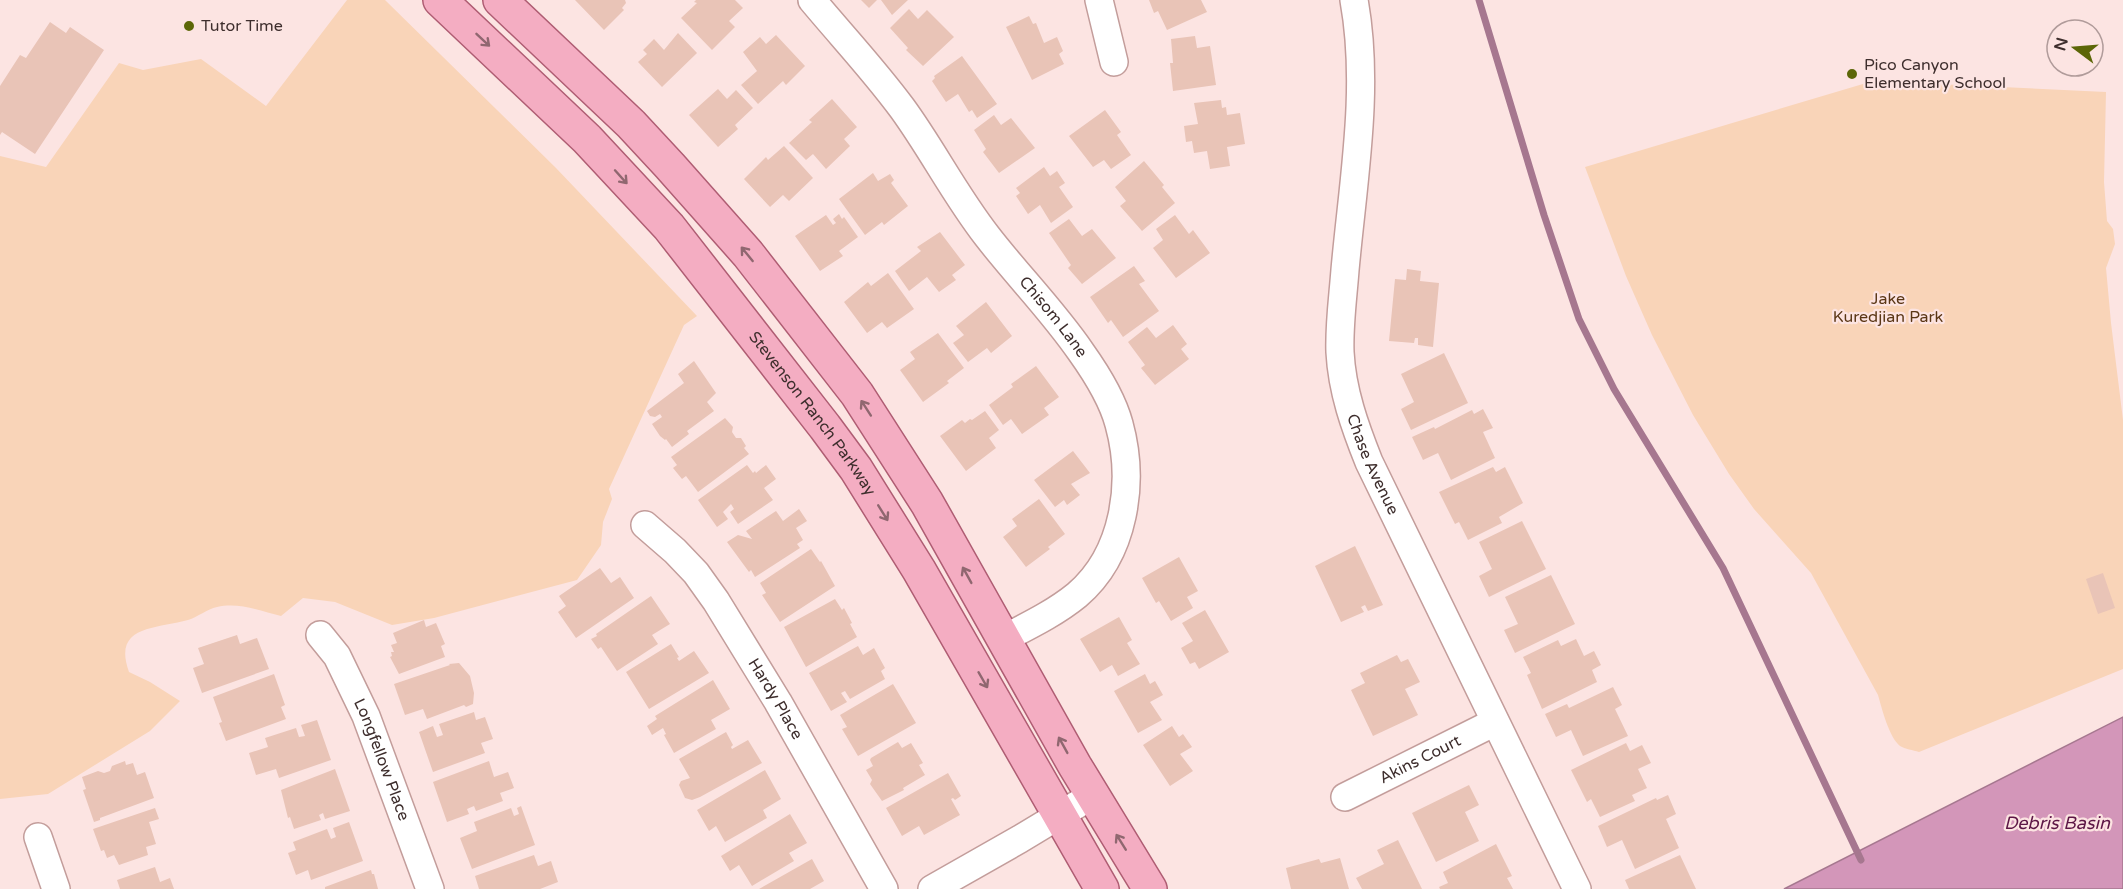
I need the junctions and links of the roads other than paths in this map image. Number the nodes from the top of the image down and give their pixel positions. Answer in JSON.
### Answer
{"nodes":[{"id":1,"x":440,"y":0,"type":"edge"},
{"id":2,"x":500,"y":0,"type":"edge"},
{"id":3,"x":812,"y":0,"type":"edge"},
{"id":4,"x":1099,"y":0,"type":"edge"},
{"id":5,"x":1354,"y":0,"type":"edge"},
{"id":6,"x":1114,"y":62,"type":"dead end"},
{"id":7,"x":645,"y":525,"type":"dead end"},
{"id":8,"x":320,"y":635,"type":"dead end"},
{"id":9,"x":1004,"y":639,"type":"junction"},
{"id":10,"x":1495,"y":722,"type":"junction"},
{"id":11,"x":1093,"y":795,"type":"junction"},
{"id":12,"x":1345,"y":797,"type":"dead end"},
{"id":13,"x":1059,"y":816,"type":"junction"},
{"id":14,"x":38,"y":837,"type":"dead end"},
{"id":15,"x":56,"y":889,"type":"edge"},
{"id":16,"x":430,"y":889,"type":"edge"},
{"id":17,"x":884,"y":889,"type":"edge"},
{"id":18,"x":932,"y":889,"type":"edge"},
{"id":19,"x":1102,"y":889,"type":"edge"},
{"id":20,"x":1150,"y":889,"type":"edge"},
{"id":21,"x":1577,"y":889,"type":"edge"}],
"edges":[{"from":1,"to":13,"type":"main road","name":"Stevenson Ranch Parkway","one_way":true},
{"from":9,"to":2,"type":"main road","one_way":true},
{"from":3,"to":9,"type":"street","name":"Chisom Lane"},
{"from":4,"to":6,"type":"street"},
{"from":5,"to":10,"type":"street","name":"Chase Avenue"},
{"from":7,"to":17,"type":"street","name":"Hardy Place"},
{"from":8,"to":16,"type":"street","name":"Longfellow Place"},
{"from":11,"to":9,"type":"main road","one_way":true},
{"from":10,"to":12,"type":"street","name":"Akins Court"},
{"from":10,"to":21,"type":"street","name":"Chase Avenue"},
{"from":11,"to":13,"type":"street"},
{"from":20,"to":11,"type":"main road","one_way":true},
{"from":13,"to":18,"type":"street"},
{"from":13,"to":19,"type":"main road","name":"Stevenson Ranch Parkway"},
{"from":14,"to":15,"type":"street"}]}
